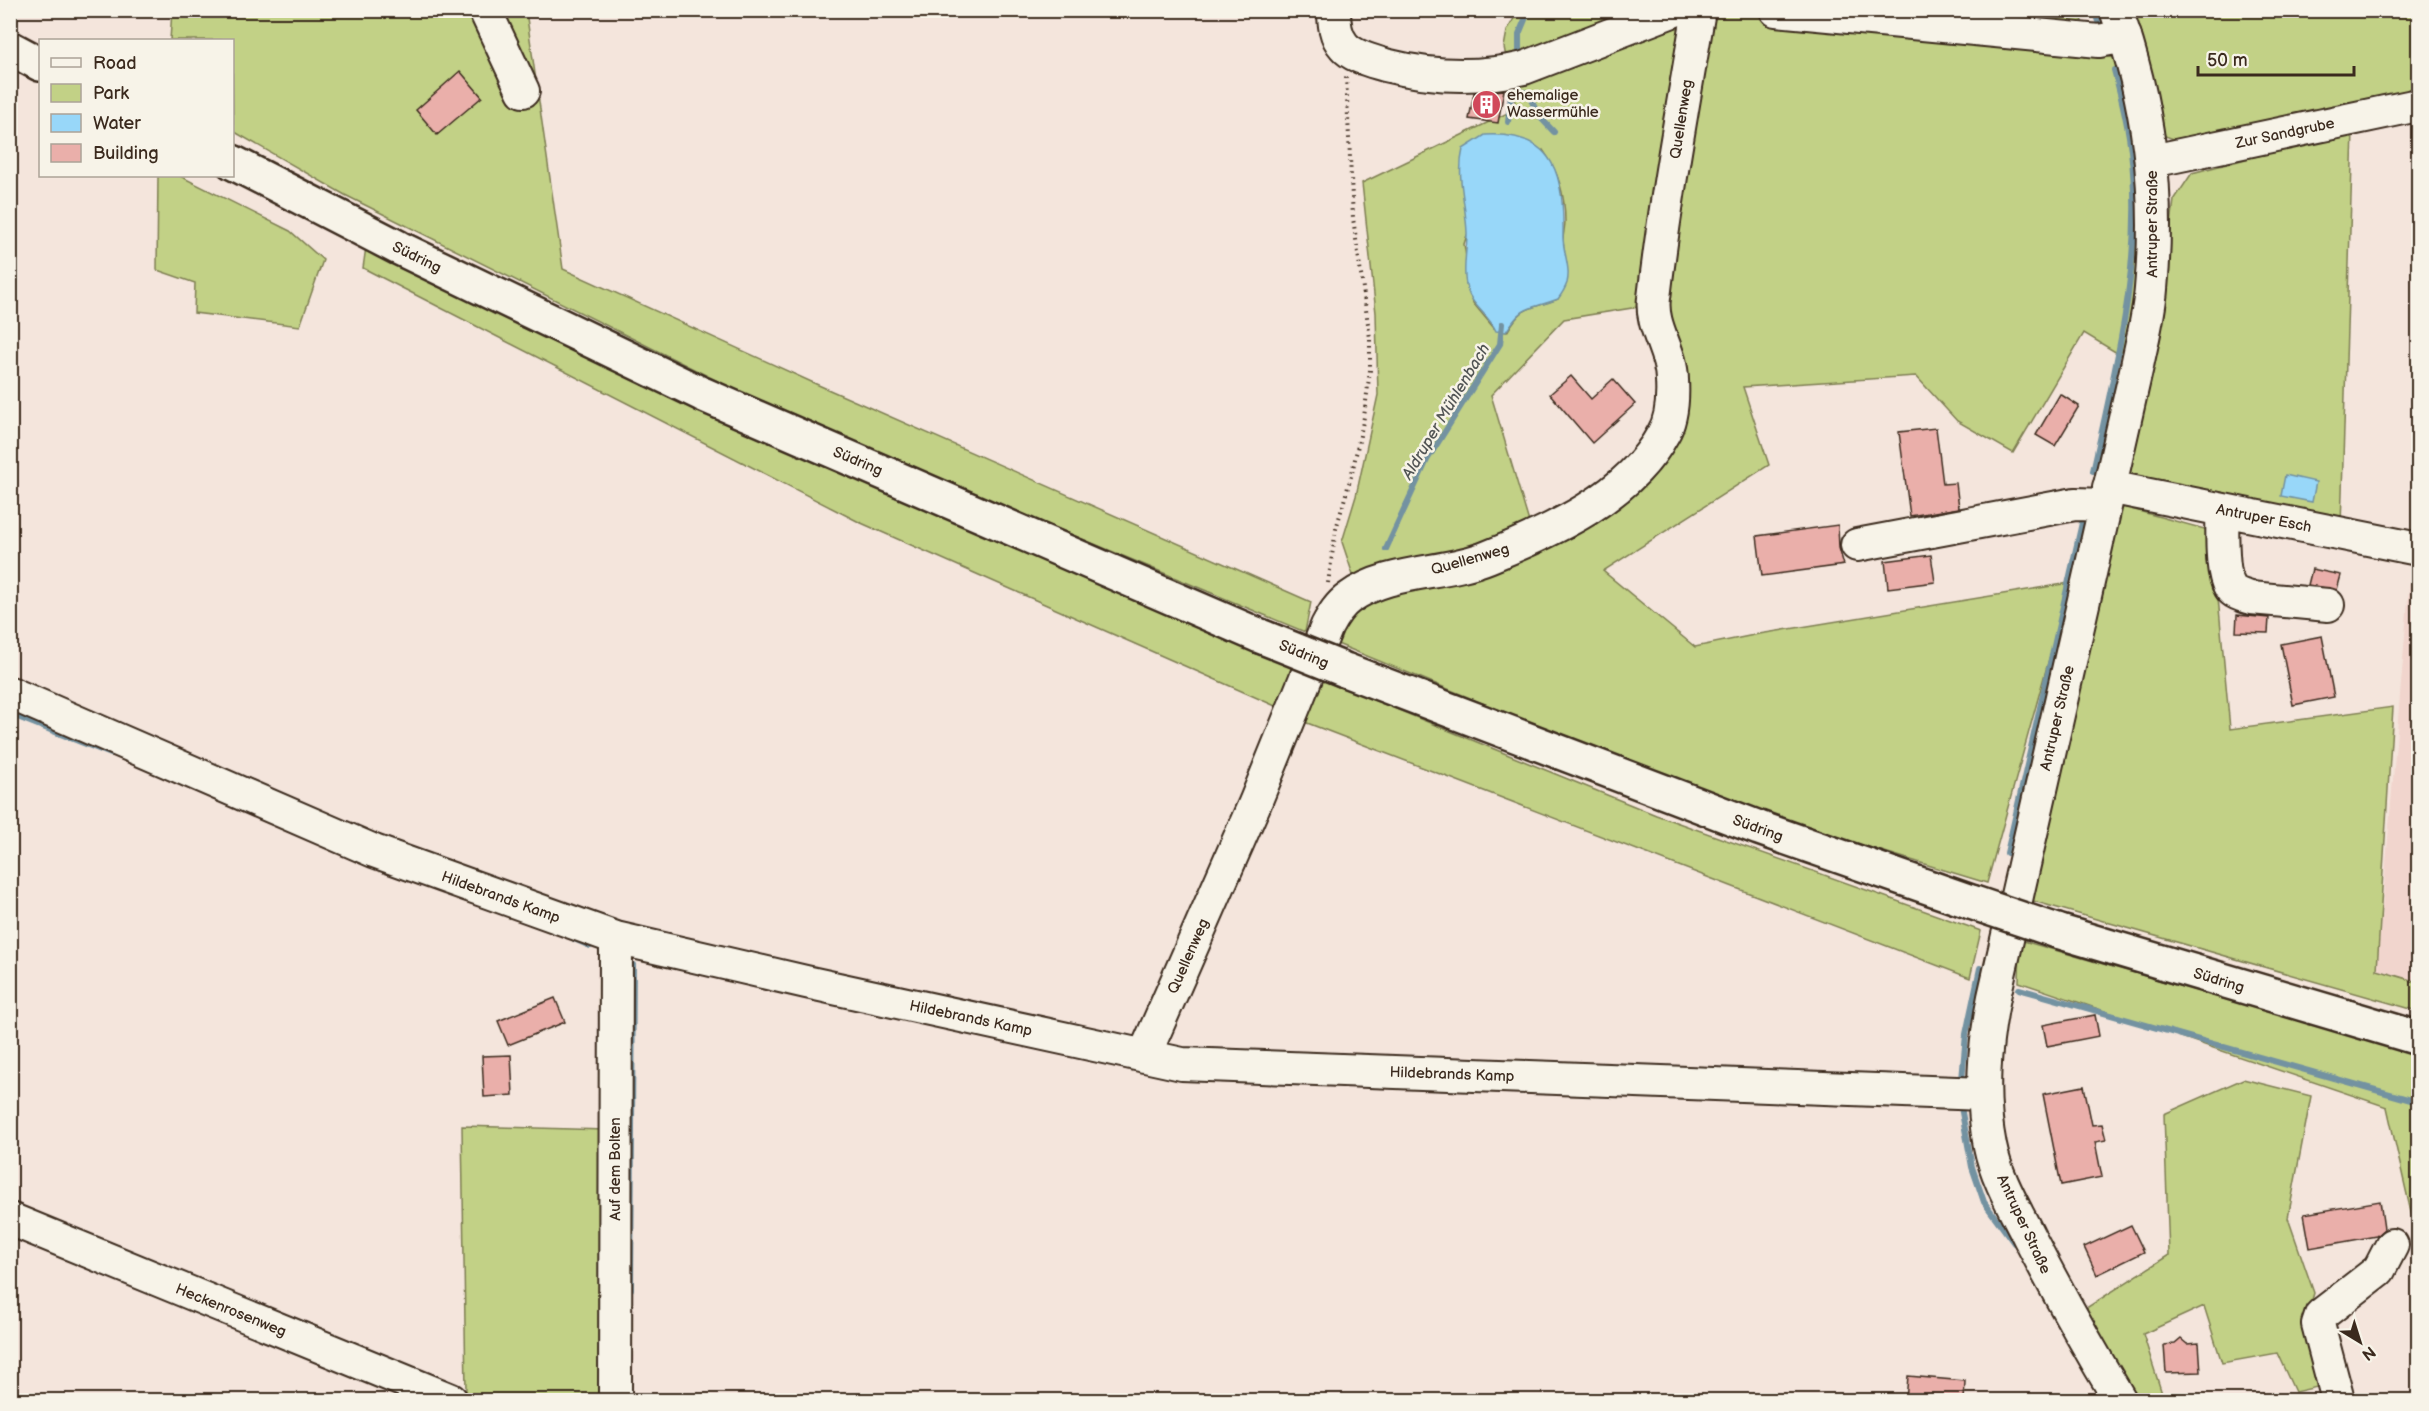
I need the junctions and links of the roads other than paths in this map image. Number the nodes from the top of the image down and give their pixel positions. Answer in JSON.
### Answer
{"nodes":[{"id":1,"x":485,"y":10,"type":"edge"},
{"id":2,"x":1334,"y":10,"type":"edge"},
{"id":3,"x":1675,"y":10,"type":"edge"},
{"id":4,"x":1699,"y":10,"type":"edge"},
{"id":5,"x":1776,"y":10,"type":"edge"},
{"id":6,"x":2121,"y":23,"type":"edge"},
{"id":7,"x":10,"y":48,"type":"edge"},
{"id":8,"x":39,"y":63,"type":"edge"},
{"id":9,"x":523,"y":91,"type":"dead end"},
{"id":10,"x":2418,"y":105,"type":"edge"},
{"id":11,"x":2152,"y":161,"type":"junction"},
{"id":12,"x":234,"y":163,"type":"edge"},
{"id":13,"x":2107,"y":496,"type":"junction"},
{"id":14,"x":2222,"y":510,"type":"junction"},
{"id":15,"x":1857,"y":545,"type":"dead end"},
{"id":16,"x":2418,"y":549,"type":"edge"},
{"id":17,"x":2328,"y":605,"type":"dead end"},
{"id":18,"x":10,"y":693,"type":"edge"},
{"id":19,"x":616,"y":938,"type":"junction"},
{"id":20,"x":2418,"y":1038,"type":"edge"},
{"id":21,"x":1144,"y":1056,"type":"junction"},
{"id":22,"x":1983,"y":1094,"type":"junction"},
{"id":23,"x":10,"y":1219,"type":"edge"},
{"id":24,"x":2392,"y":1245,"type":"dead end"},
{"id":25,"x":451,"y":1401,"type":"edge"},
{"id":26,"x":615,"y":1401,"type":"edge"},
{"id":27,"x":2120,"y":1401,"type":"edge"},
{"id":28,"x":2338,"y":1401,"type":"edge"}],
"edges":[{"from":1,"to":9,"type":"street"},
{"from":2,"to":3,"type":"street"},
{"from":4,"to":21,"type":"street","name":"Quellenweg"},
{"from":5,"to":6,"type":"street"},
{"from":6,"to":11,"type":"street","name":"Antruper Straße"},
{"from":7,"to":8,"type":"main road"},
{"from":10,"to":11,"type":"street","name":"Zur Sandgrube"},
{"from":11,"to":13,"type":"street","name":"Antruper Straße"},
{"from":12,"to":20,"type":"main road","name":"Südring","bridge":true},
{"from":13,"to":14,"type":"street","name":"Antruper Esch"},
{"from":13,"to":15,"type":"street","name":"Antruper Esch"},
{"from":13,"to":22,"type":"street","name":"Antruper Straße"},
{"from":14,"to":16,"type":"street","name":"Antruper Esch"},
{"from":14,"to":17,"type":"street"},
{"from":18,"to":19,"type":"street","name":"Hildebrands Kamp"},
{"from":19,"to":21,"type":"street","name":"Hildebrands Kamp"},
{"from":19,"to":26,"type":"street","name":"Auf dem Bolten"},
{"from":21,"to":22,"type":"street","name":"Hildebrands Kamp"},
{"from":22,"to":27,"type":"street","name":"Antruper Straße"},
{"from":23,"to":25,"type":"street","name":"Heckenrosenweg"},
{"from":24,"to":28,"type":"street"}]}
